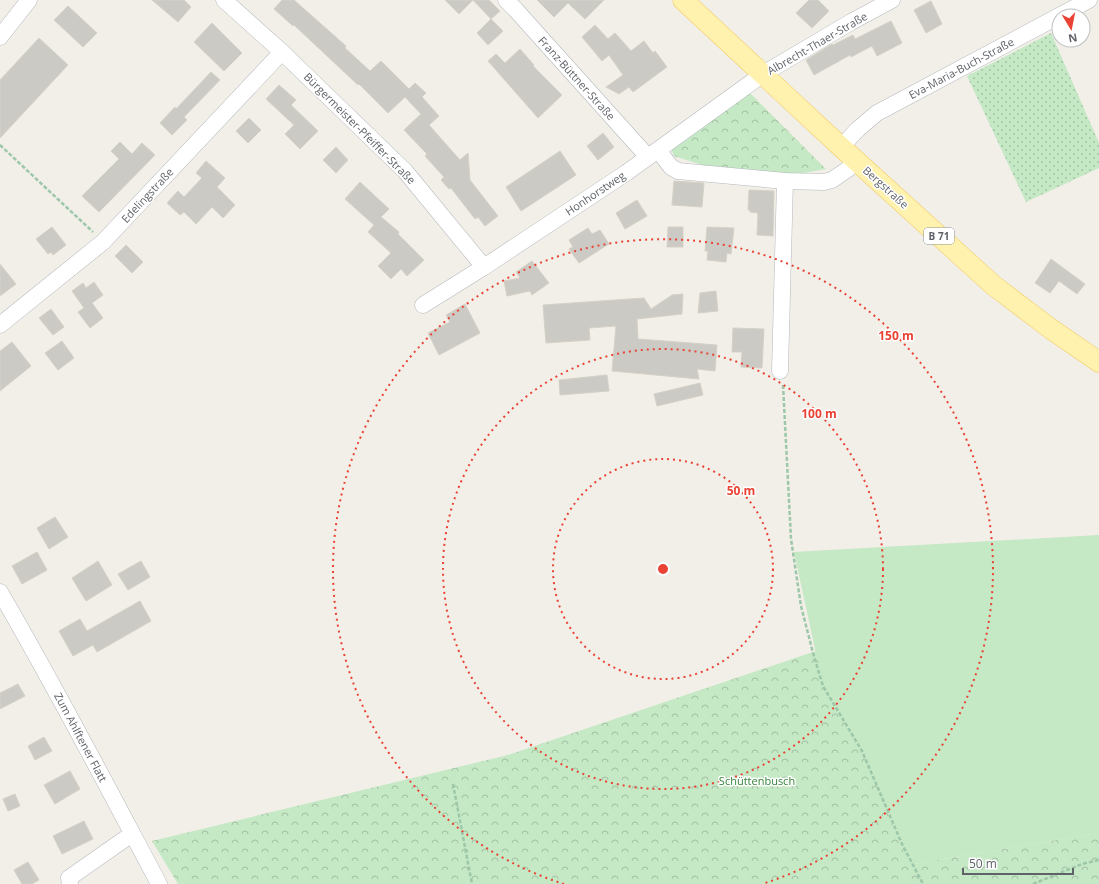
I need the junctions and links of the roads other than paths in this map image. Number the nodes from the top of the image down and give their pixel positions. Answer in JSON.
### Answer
{"nodes":[{"id":1,"x":29,"y":0,"type":"edge"},
{"id":2,"x":224,"y":0,"type":"edge"},
{"id":3,"x":506,"y":0,"type":"edge"},
{"id":4,"x":682,"y":0,"type":"edge"},
{"id":5,"x":892,"y":0,"type":"edge"},
{"id":6,"x":1089,"y":0,"type":"edge"},
{"id":7,"x":0,"y":37,"type":"edge"},
{"id":8,"x":282,"y":52,"type":"junction"},
{"id":9,"x":763,"y":74,"type":"junction"},
{"id":10,"x":841,"y":147,"type":"junction"},
{"id":11,"x":653,"y":154,"type":"junction"},
{"id":12,"x":856,"y":160,"type":"junction"},
{"id":13,"x":785,"y":181,"type":"junction"},
{"id":14,"x":484,"y":267,"type":"junction"},
{"id":15,"x":423,"y":305,"type":"dead end"},
{"id":16,"x":0,"y":325,"type":"edge"},
{"id":17,"x":1099,"y":362,"type":"edge"},
{"id":18,"x":780,"y":371,"type":"road end"},
{"id":19,"x":0,"y":592,"type":"edge"},
{"id":20,"x":132,"y":834,"type":"junction"},
{"id":21,"x":70,"y":884,"type":"edge"},
{"id":22,"x":158,"y":884,"type":"edge"}],
"edges":[{"from":1,"to":7,"type":"street"},
{"from":2,"to":8,"type":"street","name":"Bürgermeister-Pfeiffer-Straße"},
{"from":3,"to":11,"type":"street","name":"Franz-Büttner-Straße"},
{"from":4,"to":9,"type":"main road","name":"Bergstraße","number":"B 71"},
{"from":5,"to":9,"type":"street","name":"Albrecht-Thaer-Straße"},
{"from":6,"to":10,"type":"street","name":"Eva-Maria-Buch-Straße"},
{"from":8,"to":14,"type":"street","name":"Bürgermeister-Pfeiffer-Straße"},
{"from":8,"to":16,"type":"street","name":"Edelingstraße"},
{"from":9,"to":10,"type":"main road","name":"Bergstraße","number":"B 71"},
{"from":9,"to":11,"type":"street","name":"Honhorstweg"},
{"from":10,"to":12,"type":"main road","name":"Bergstraße","number":"B 71"},
{"from":11,"to":13,"type":"street","name":"Franz-Büttner-Straße"},
{"from":11,"to":14,"type":"street","name":"Honhorstweg"},
{"from":12,"to":13,"type":"street","name":"Franz-Büttner-Straße"},
{"from":12,"to":17,"type":"main road","name":"Bergstraße","number":"B 71"},
{"from":13,"to":18,"type":"street"},
{"from":14,"to":15,"type":"street","name":"Honhorstweg"},
{"from":19,"to":20,"type":"street","name":"Zum Ahlftener Flatt"},
{"from":20,"to":21,"type":"street"},
{"from":20,"to":22,"type":"street","name":"Zum Ahlftener Flatt"}]}
